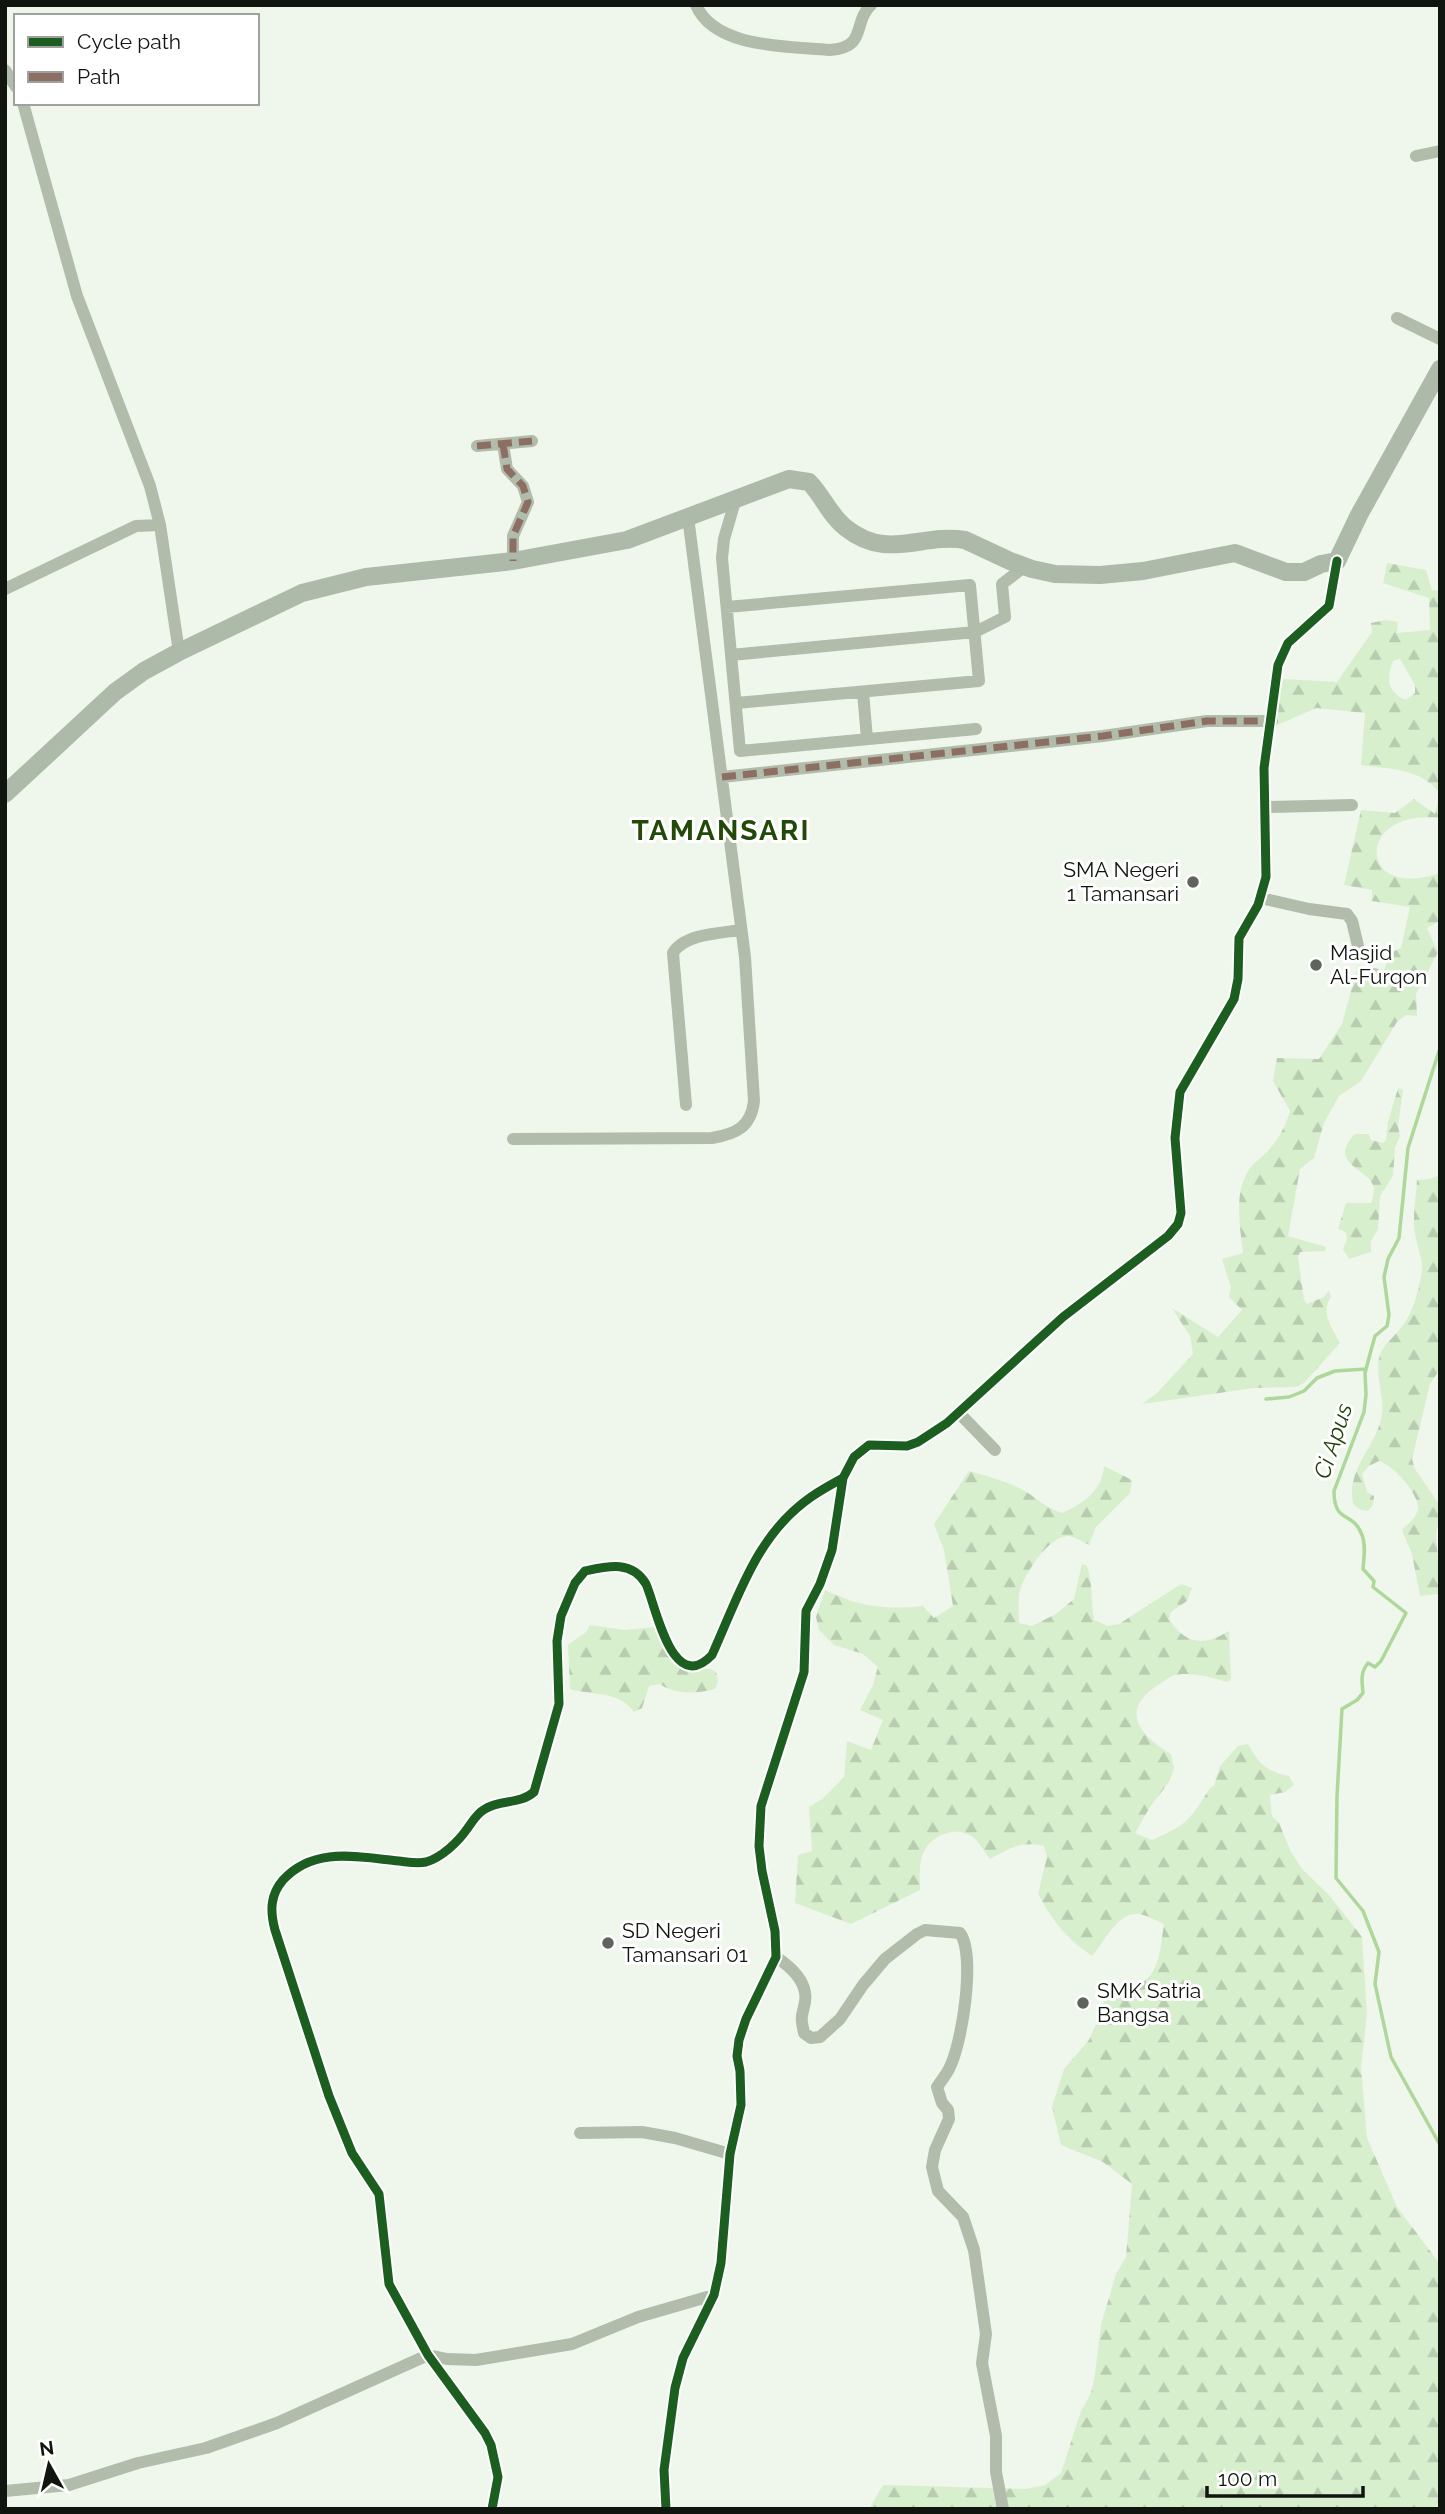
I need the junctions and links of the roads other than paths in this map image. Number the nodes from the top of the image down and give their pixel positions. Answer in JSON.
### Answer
{"nodes":[{"id":1,"x":696,"y":5,"type":"edge"},
{"id":2,"x":871,"y":5,"type":"edge"},
{"id":3,"x":24,"y":105,"type":"edge"},
{"id":4,"x":1440,"y":151,"type":"edge"},
{"id":5,"x":1416,"y":156,"type":"dead end"},
{"id":6,"x":1397,"y":318,"type":"dead end"},
{"id":7,"x":1440,"y":339,"type":"edge"},
{"id":8,"x":1440,"y":369,"type":"edge"},
{"id":9,"x":532,"y":441,"type":"dead end"},
{"id":10,"x":503,"y":444,"type":"junction"},
{"id":11,"x":477,"y":446,"type":"dead end"},
{"id":12,"x":736,"y":498,"type":"junction"},
{"id":13,"x":688,"y":517,"type":"junction"},
{"id":14,"x":160,"y":525,"type":"junction"},
{"id":15,"x":513,"y":561,"type":"junction"},
{"id":16,"x":1337,"y":561,"type":"junction"},
{"id":17,"x":1024,"y":567,"type":"junction"},
{"id":18,"x":6,"y":587,"type":"edge"},
{"id":19,"x":727,"y":607,"type":"junction"},
{"id":20,"x":975,"y":632,"type":"junction"},
{"id":21,"x":179,"y":652,"type":"junction"},
{"id":22,"x":731,"y":655,"type":"junction"},
{"id":23,"x":863,"y":691,"type":"junction"},
{"id":24,"x":736,"y":703,"type":"junction"},
{"id":25,"x":1272,"y":721,"type":"junction"},
{"id":26,"x":976,"y":729,"type":"dead end"},
{"id":27,"x":867,"y":739,"type":"junction"},
{"id":28,"x":722,"y":778,"type":"junction"},
{"id":29,"x":5,"y":794,"type":"edge"},
{"id":30,"x":1352,"y":806,"type":"dead end"},
{"id":31,"x":1265,"y":807,"type":"junction"},
{"id":32,"x":1261,"y":898,"type":"junction"},
{"id":33,"x":741,"y":930,"type":"junction"},
{"id":34,"x":1358,"y":946,"type":"dead end"},
{"id":35,"x":686,"y":1105,"type":"dead end"},
{"id":36,"x":513,"y":1139,"type":"dead end"},
{"id":37,"x":958,"y":1412,"type":"junction"},
{"id":38,"x":995,"y":1450,"type":"dead end"},
{"id":39,"x":843,"y":1478,"type":"junction"},
{"id":40,"x":776,"y":1957,"type":"junction"},
{"id":41,"x":580,"y":2133,"type":"dead end"},
{"id":42,"x":730,"y":2154,"type":"junction"},
{"id":43,"x":714,"y":2295,"type":"junction"},
{"id":44,"x":428,"y":2355,"type":"junction"},
{"id":45,"x":5,"y":2491,"type":"edge"},
{"id":46,"x":492,"y":2509,"type":"edge"},
{"id":47,"x":666,"y":2509,"type":"edge"},
{"id":48,"x":1003,"y":2509,"type":"edge"}],
"edges":[{"from":1,"to":2,"type":"street"},
{"from":3,"to":14,"type":"street"},
{"from":4,"to":5,"type":"street"},
{"from":6,"to":7,"type":"street"},
{"from":8,"to":16,"type":"main road"},
{"from":9,"to":10,"type":"street"},
{"from":10,"to":11,"type":"street"},
{"from":10,"to":15,"type":"street"},
{"from":12,"to":13,"type":"main road"},
{"from":12,"to":17,"type":"main road"},
{"from":12,"to":19,"type":"street"},
{"from":13,"to":15,"type":"main road"},
{"from":13,"to":28,"type":"street"},
{"from":14,"to":18,"type":"street"},
{"from":14,"to":21,"type":"street"},
{"from":15,"to":21,"type":"main road"},
{"from":16,"to":17,"type":"main road"},
{"from":16,"to":25,"type":"street"},
{"from":17,"to":20,"type":"street"},
{"from":19,"to":20,"type":"street"},
{"from":19,"to":22,"type":"street"},
{"from":20,"to":22,"type":"street"},
{"from":20,"to":23,"type":"street"},
{"from":21,"to":29,"type":"main road"},
{"from":22,"to":24,"type":"street"},
{"from":23,"to":24,"type":"street"},
{"from":23,"to":27,"type":"street"},
{"from":24,"to":27,"type":"street"},
{"from":25,"to":28,"type":"street"},
{"from":25,"to":31,"type":"street"},
{"from":26,"to":27,"type":"street"},
{"from":28,"to":33,"type":"street"},
{"from":30,"to":31,"type":"street"},
{"from":31,"to":32,"type":"street"},
{"from":32,"to":34,"type":"street"},
{"from":32,"to":37,"type":"street"},
{"from":33,"to":35,"type":"street"},
{"from":33,"to":36,"type":"street"},
{"from":37,"to":38,"type":"street"},
{"from":37,"to":39,"type":"street"},
{"from":39,"to":40,"type":"street"},
{"from":39,"to":44,"type":"street"},
{"from":40,"to":42,"type":"street"},
{"from":40,"to":48,"type":"street"},
{"from":41,"to":42,"type":"street"},
{"from":42,"to":43,"type":"street"},
{"from":43,"to":44,"type":"street"},
{"from":43,"to":47,"type":"street"},
{"from":44,"to":45,"type":"street"},
{"from":44,"to":46,"type":"street"}]}
